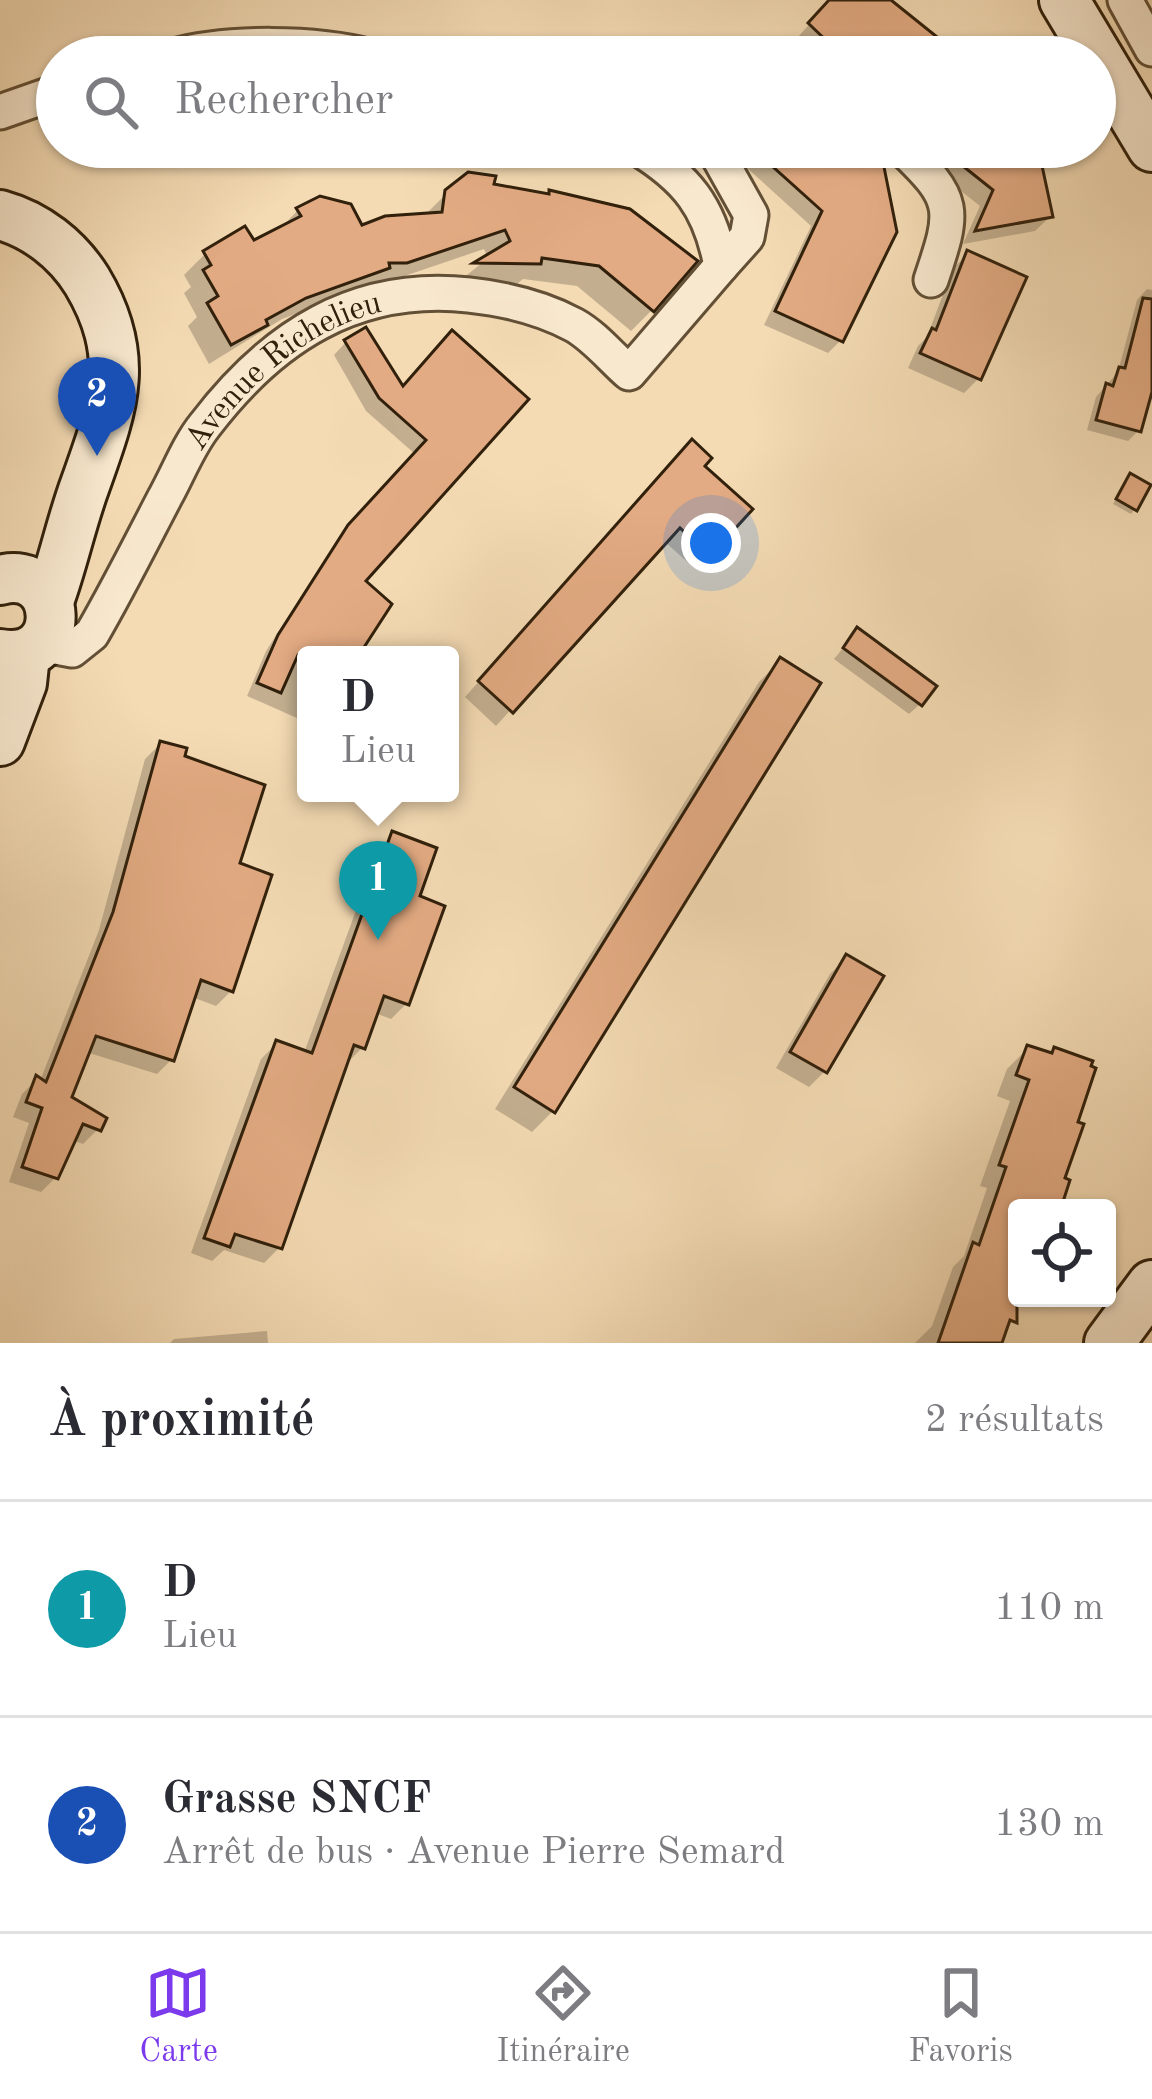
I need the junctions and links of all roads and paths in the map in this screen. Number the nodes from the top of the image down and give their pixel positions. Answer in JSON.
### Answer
{"nodes":[{"id":1,"x":1064,"y":0,"type":"edge"},
{"id":2,"x":1125,"y":0,"type":"edge"},
{"id":3,"x":1086,"y":36,"type":"edge"},
{"id":4,"x":1152,"y":49,"type":"edge"},
{"id":5,"x":1116,"y":87,"type":"edge"},
{"id":6,"x":36,"y":99,"type":"edge"},
{"id":7,"x":0,"y":112,"type":"edge"},
{"id":8,"x":1152,"y":147,"type":"edge"},
{"id":9,"x":688,"y":168,"type":"edge"},
{"id":10,"x":724,"y":168,"type":"edge"},
{"id":11,"x":923,"y":168,"type":"edge"},
{"id":12,"x":0,"y":215,"type":"edge"},
{"id":13,"x":721,"y":266,"type":"junction"},
{"id":14,"x":931,"y":280,"type":"dead end"},
{"id":15,"x":25,"y":618,"type":"edge"},
{"id":16,"x":0,"y":741,"type":"edge"},
{"id":17,"x":1152,"y":1285,"type":"edge"},
{"id":18,"x":1108,"y":1343,"type":"edge"}],
"edges":[{"from":1,"to":3,"type":"main road"},
{"from":2,"to":4,"type":"street"},
{"from":5,"to":8,"type":"main road"},
{"from":6,"to":7,"type":"street"},
{"from":9,"to":13,"type":"street"},
{"from":10,"to":13,"type":"street"},
{"from":11,"to":14,"type":"street"},
{"from":12,"to":15,"type":"main road"},
{"from":13,"to":15,"type":"street","name":"Avenue Richelieu"},
{"from":15,"to":16,"type":"main road"},
{"from":17,"to":18,"type":"main road"}]}
